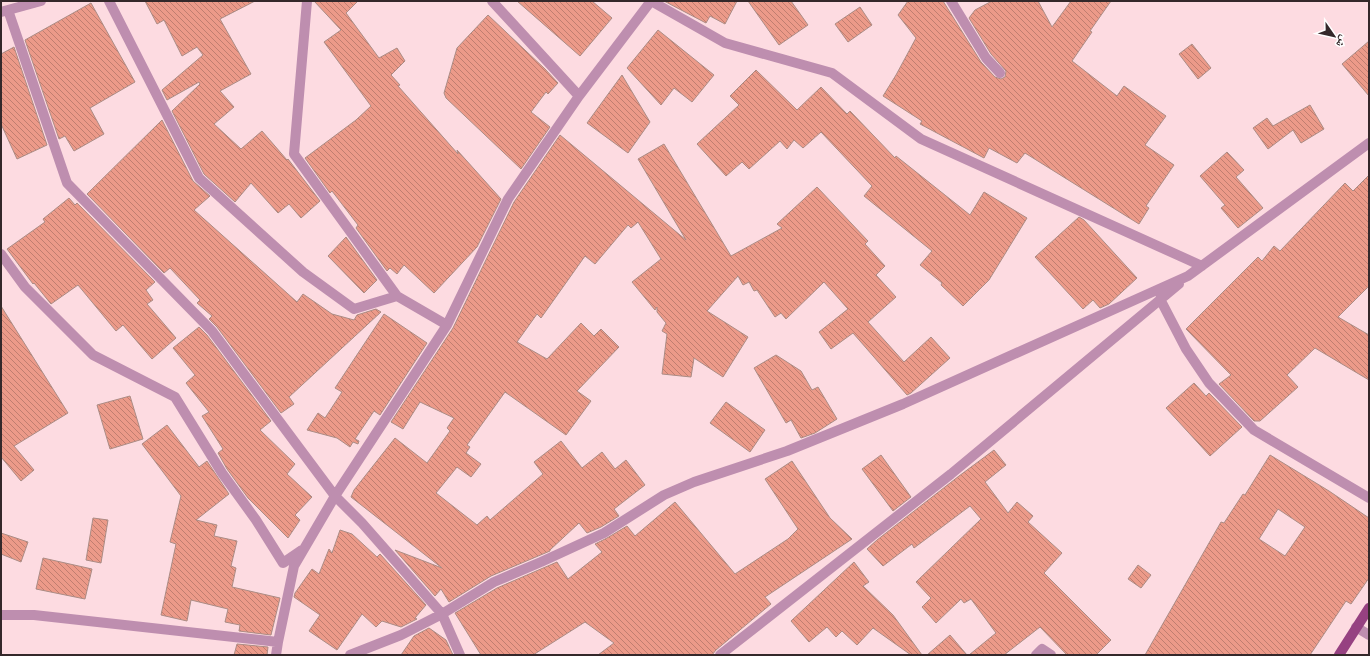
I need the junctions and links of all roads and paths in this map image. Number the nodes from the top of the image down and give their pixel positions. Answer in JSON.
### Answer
{"nodes":[{"id":1,"x":41,"y":1,"type":"edge"},
{"id":2,"x":109,"y":1,"type":"edge"},
{"id":3,"x":307,"y":1,"type":"edge"},
{"id":4,"x":492,"y":1,"type":"edge"},
{"id":5,"x":651,"y":1,"type":"edge"},
{"id":6,"x":951,"y":1,"type":"edge"},
{"id":7,"x":4,"y":11,"type":"edge"},
{"id":8,"x":1000,"y":73,"type":"dead end"},
{"id":9,"x":579,"y":96,"type":"junction"},
{"id":10,"x":1369,"y":142,"type":"edge"},
{"id":11,"x":1,"y":254,"type":"edge"},
{"id":12,"x":1202,"y":266,"type":"junction"},
{"id":13,"x":1188,"y":276,"type":"junction"},
{"id":14,"x":397,"y":296,"type":"junction"},
{"id":15,"x":1160,"y":299,"type":"junction"},
{"id":16,"x":447,"y":325,"type":"junction"},
{"id":17,"x":335,"y":496,"type":"junction"},
{"id":18,"x":1369,"y":498,"type":"edge"},
{"id":19,"x":305,"y":548,"type":"junction"},
{"id":20,"x":1369,"y":608,"type":"edge"},
{"id":21,"x":442,"y":614,"type":"junction"},
{"id":22,"x":1,"y":615,"type":"edge"},
{"id":23,"x":1356,"y":628,"type":"junction"},
{"id":24,"x":1369,"y":635,"type":"edge"},
{"id":25,"x":278,"y":642,"type":"junction"},
{"id":26,"x":276,"y":655,"type":"edge"},
{"id":27,"x":350,"y":655,"type":"edge"},
{"id":28,"x":460,"y":655,"type":"edge"},
{"id":29,"x":720,"y":655,"type":"edge"},
{"id":30,"x":1036,"y":655,"type":"edge"},
{"id":31,"x":1051,"y":655,"type":"edge"},
{"id":32,"x":1339,"y":655,"type":"edge"}],
"edges":[{"from":1,"to":7,"type":"street"},
{"from":2,"to":14,"type":"street"},
{"from":3,"to":14,"type":"street"},
{"from":4,"to":9,"type":"street"},
{"from":5,"to":9,"type":"street"},
{"from":5,"to":12,"type":"street"},
{"from":6,"to":8,"type":"street"},
{"from":7,"to":17,"type":"street"},
{"from":9,"to":16,"type":"street"},
{"from":10,"to":12,"type":"street"},
{"from":11,"to":19,"type":"street"},
{"from":12,"to":13,"type":"street"},
{"from":13,"to":15,"type":"street"},
{"from":13,"to":21,"type":"street"},
{"from":14,"to":16,"type":"street"},
{"from":15,"to":18,"type":"street"},
{"from":15,"to":29,"type":"street"},
{"from":16,"to":17,"type":"street"},
{"from":17,"to":19,"type":"street"},
{"from":17,"to":21,"type":"street"},
{"from":19,"to":25,"type":"street"},
{"from":20,"to":23,"type":"main road"},
{"from":21,"to":27,"type":"street"},
{"from":21,"to":28,"type":"street"},
{"from":22,"to":25,"type":"street"},
{"from":23,"to":24,"type":"street"},
{"from":23,"to":32,"type":"main road"},
{"from":25,"to":26,"type":"street"},
{"from":30,"to":31,"type":"street"}]}
